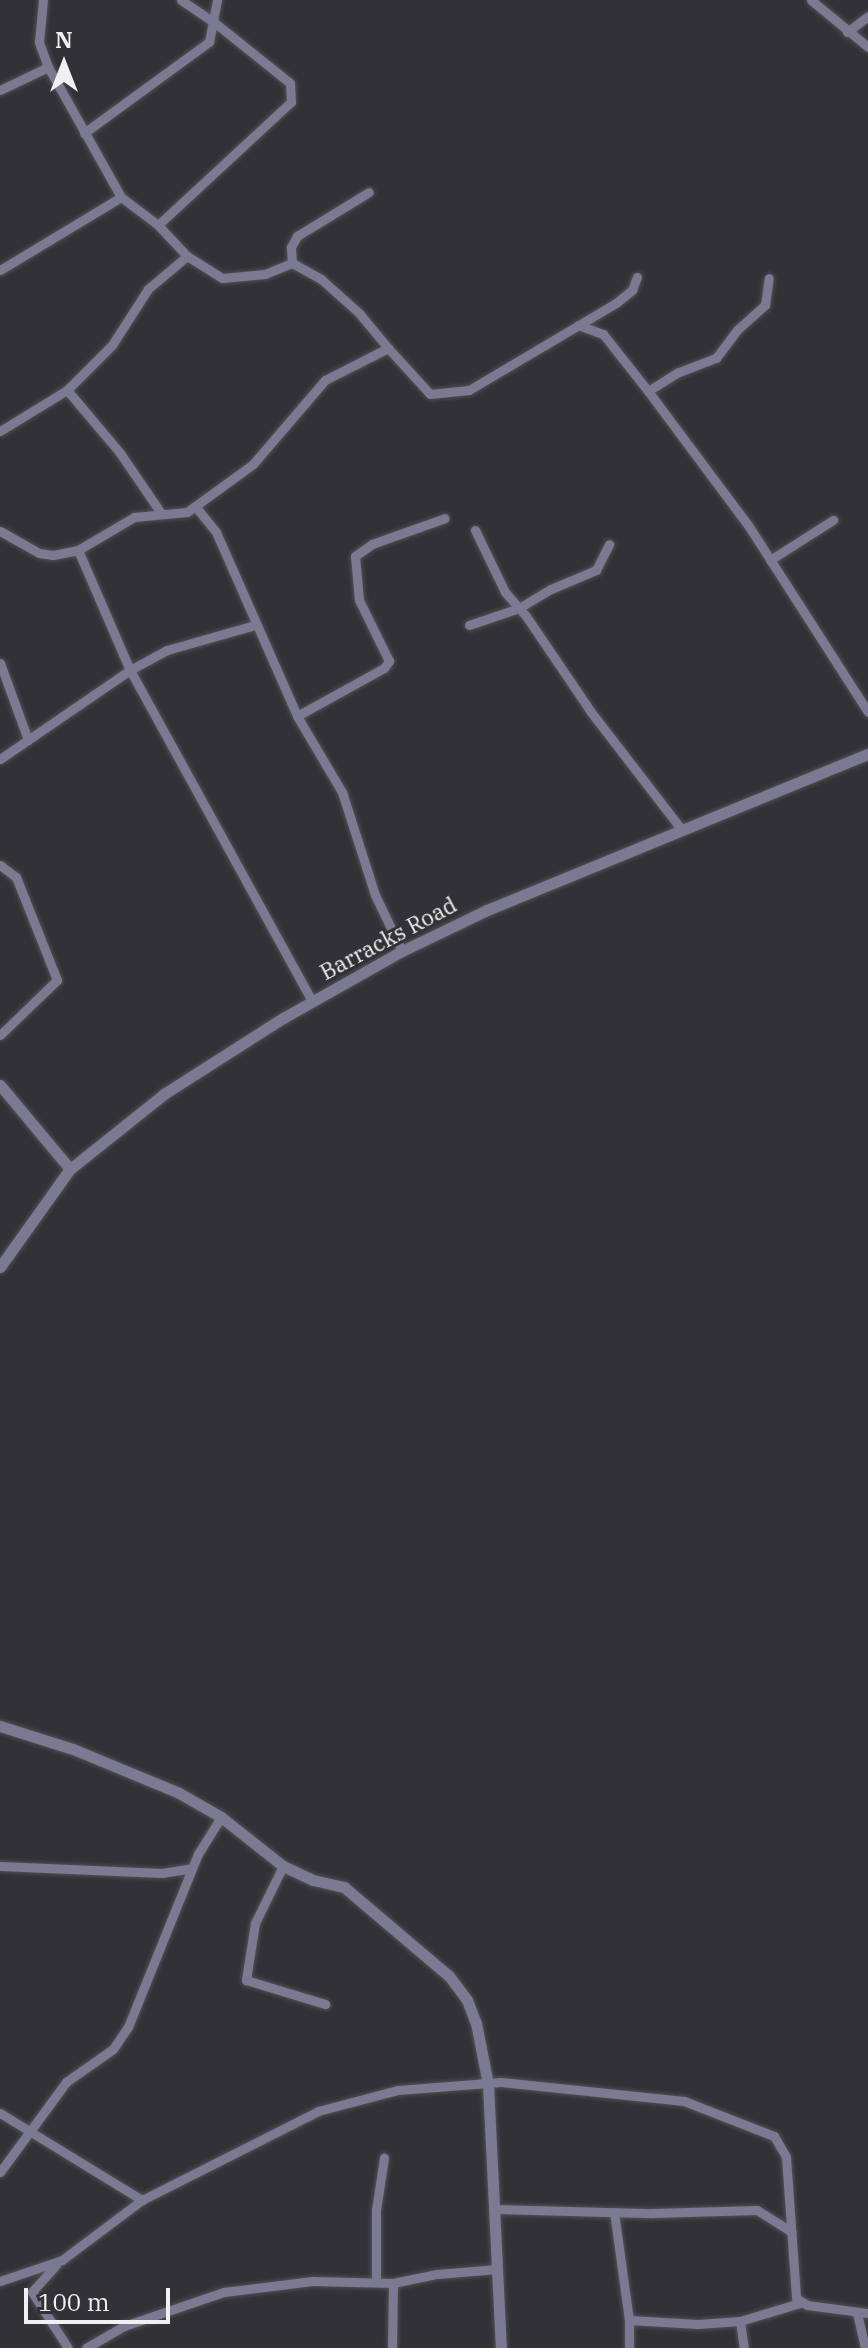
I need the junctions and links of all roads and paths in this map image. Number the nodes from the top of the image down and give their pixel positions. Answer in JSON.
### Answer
{"nodes":[{"id":1,"x":43,"y":0,"type":"edge"},
{"id":2,"x":181,"y":0,"type":"edge"},
{"id":3,"x":217,"y":0,"type":"edge"},
{"id":4,"x":811,"y":0,"type":"edge"},
{"id":5,"x":868,"y":16,"type":"edge"},
{"id":6,"x":215,"y":23,"type":"junction"},
{"id":7,"x":847,"y":32,"type":"junction"},
{"id":8,"x":868,"y":47,"type":"edge"},
{"id":9,"x":48,"y":67,"type":"junction"},
{"id":10,"x":0,"y":90,"type":"edge"},
{"id":11,"x":84,"y":133,"type":"junction"},
{"id":12,"x":369,"y":192,"type":"dead end"},
{"id":13,"x":121,"y":197,"type":"junction"},
{"id":14,"x":158,"y":225,"type":"junction"},
{"id":15,"x":187,"y":256,"type":"junction"},
{"id":16,"x":292,"y":263,"type":"junction"},
{"id":17,"x":0,"y":270,"type":"edge"},
{"id":18,"x":637,"y":277,"type":"dead end"},
{"id":19,"x":769,"y":278,"type":"dead end"},
{"id":20,"x":578,"y":325,"type":"junction"},
{"id":21,"x":388,"y":348,"type":"junction"},
{"id":22,"x":67,"y":390,"type":"junction"},
{"id":23,"x":648,"y":391,"type":"junction"},
{"id":24,"x":0,"y":431,"type":"edge"},
{"id":25,"x":195,"y":506,"type":"junction"},
{"id":26,"x":161,"y":513,"type":"junction"},
{"id":27,"x":445,"y":518,"type":"dead end"},
{"id":28,"x":833,"y":520,"type":"dead end"},
{"id":29,"x":475,"y":530,"type":"dead end"},
{"id":30,"x":0,"y":531,"type":"edge"},
{"id":31,"x":609,"y":544,"type":"dead end"},
{"id":32,"x":78,"y":550,"type":"junction"},
{"id":33,"x":770,"y":560,"type":"junction"},
{"id":34,"x":519,"y":608,"type":"junction"},
{"id":35,"x":255,"y":625,"type":"junction"},
{"id":36,"x":469,"y":625,"type":"dead end"},
{"id":37,"x":0,"y":663,"type":"edge"},
{"id":38,"x":130,"y":670,"type":"junction"},
{"id":39,"x":868,"y":712,"type":"edge"},
{"id":40,"x":297,"y":716,"type":"junction"},
{"id":41,"x":28,"y":740,"type":"junction"},
{"id":42,"x":868,"y":754,"type":"edge"},
{"id":43,"x":0,"y":759,"type":"edge"},
{"id":44,"x":681,"y":829,"type":"junction"},
{"id":45,"x":0,"y":865,"type":"edge"},
{"id":46,"x":402,"y":951,"type":"junction"},
{"id":47,"x":312,"y":1001,"type":"junction"},
{"id":48,"x":0,"y":1035,"type":"edge"},
{"id":49,"x":0,"y":1085,"type":"edge"},
{"id":50,"x":70,"y":1169,"type":"junction"},
{"id":51,"x":2,"y":1260,"type":"edge"},
{"id":52,"x":0,"y":1726,"type":"edge"},
{"id":53,"x":221,"y":1817,"type":"junction"},
{"id":54,"x":0,"y":1866,"type":"edge"},
{"id":55,"x":283,"y":1866,"type":"junction"},
{"id":56,"x":192,"y":1868,"type":"junction"},
{"id":57,"x":325,"y":2004,"type":"dead end"},
{"id":58,"x":488,"y":2084,"type":"junction"},
{"id":59,"x":0,"y":2113,"type":"edge"},
{"id":60,"x":27,"y":2132,"type":"junction"},
{"id":61,"x":384,"y":2158,"type":"dead end"},
{"id":62,"x":0,"y":2172,"type":"edge"},
{"id":63,"x":142,"y":2200,"type":"junction"},
{"id":64,"x":495,"y":2209,"type":"junction"},
{"id":65,"x":614,"y":2212,"type":"junction"},
{"id":66,"x":792,"y":2232,"type":"junction"},
{"id":67,"x":62,"y":2260,"type":"junction"},
{"id":68,"x":498,"y":2269,"type":"junction"},
{"id":69,"x":1,"y":2279,"type":"edge"},
{"id":70,"x":376,"y":2282,"type":"junction"},
{"id":71,"x":393,"y":2283,"type":"junction"},
{"id":72,"x":800,"y":2303,"type":"junction"},
{"id":73,"x":863,"y":2313,"type":"edge"},
{"id":74,"x":629,"y":2320,"type":"junction"},
{"id":75,"x":740,"y":2321,"type":"junction"},
{"id":76,"x":68,"y":2348,"type":"edge"},
{"id":77,"x":86,"y":2348,"type":"edge"},
{"id":78,"x":392,"y":2348,"type":"edge"},
{"id":79,"x":501,"y":2348,"type":"edge"},
{"id":80,"x":629,"y":2348,"type":"edge"},
{"id":81,"x":744,"y":2348,"type":"edge"},
{"id":82,"x":865,"y":2348,"type":"edge"}],
"edges":[{"from":1,"to":9,"type":"street"},
{"from":2,"to":6,"type":"street"},
{"from":3,"to":6,"type":"street"},
{"from":4,"to":7,"type":"street"},
{"from":5,"to":7,"type":"street"},
{"from":6,"to":11,"type":"street"},
{"from":6,"to":14,"type":"street"},
{"from":7,"to":8,"type":"street"},
{"from":9,"to":10,"type":"street"},
{"from":9,"to":11,"type":"street"},
{"from":11,"to":13,"type":"street"},
{"from":12,"to":16,"type":"street"},
{"from":13,"to":14,"type":"street"},
{"from":13,"to":17,"type":"street"},
{"from":14,"to":15,"type":"street"},
{"from":15,"to":16,"type":"street"},
{"from":15,"to":22,"type":"street"},
{"from":16,"to":21,"type":"street"},
{"from":18,"to":20,"type":"street"},
{"from":19,"to":23,"type":"street"},
{"from":20,"to":21,"type":"street"},
{"from":20,"to":23,"type":"street"},
{"from":21,"to":25,"type":"street"},
{"from":22,"to":24,"type":"street"},
{"from":22,"to":26,"type":"street"},
{"from":23,"to":33,"type":"street"},
{"from":25,"to":26,"type":"street"},
{"from":25,"to":35,"type":"street"},
{"from":26,"to":32,"type":"street"},
{"from":27,"to":40,"type":"street"},
{"from":28,"to":33,"type":"street"},
{"from":29,"to":34,"type":"street"},
{"from":30,"to":32,"type":"street"},
{"from":31,"to":34,"type":"street"},
{"from":32,"to":38,"type":"street"},
{"from":33,"to":39,"type":"street"},
{"from":34,"to":36,"type":"street"},
{"from":34,"to":44,"type":"street"},
{"from":35,"to":38,"type":"street"},
{"from":35,"to":40,"type":"street"},
{"from":37,"to":41,"type":"street"},
{"from":38,"to":41,"type":"street"},
{"from":38,"to":47,"type":"street"},
{"from":40,"to":46,"type":"street"},
{"from":41,"to":43,"type":"street"},
{"from":42,"to":44,"type":"street","name":"Barracks Road"},
{"from":44,"to":46,"type":"street","name":"Barracks Road"},
{"from":45,"to":48,"type":"street"},
{"from":46,"to":47,"type":"street","name":"Barracks Road"},
{"from":47,"to":50,"type":"street","name":"Barracks Road"},
{"from":49,"to":50,"type":"street"},
{"from":50,"to":51,"type":"street","name":"Barracks Road"},
{"from":52,"to":53,"type":"street"},
{"from":53,"to":55,"type":"street"},
{"from":53,"to":56,"type":"street"},
{"from":54,"to":56,"type":"street"},
{"from":55,"to":57,"type":"street"},
{"from":55,"to":58,"type":"street"},
{"from":56,"to":60,"type":"street"},
{"from":58,"to":63,"type":"street"},
{"from":58,"to":64,"type":"street"},
{"from":58,"to":66,"type":"street"},
{"from":59,"to":60,"type":"street"},
{"from":60,"to":62,"type":"street"},
{"from":60,"to":63,"type":"street"},
{"from":61,"to":70,"type":"street"},
{"from":63,"to":67,"type":"street"},
{"from":64,"to":65,"type":"street"},
{"from":64,"to":68,"type":"street"},
{"from":65,"to":66,"type":"street"},
{"from":65,"to":74,"type":"street"},
{"from":66,"to":72,"type":"street"},
{"from":67,"to":69,"type":"street"},
{"from":67,"to":76,"type":"street"},
{"from":68,"to":71,"type":"street"},
{"from":68,"to":79,"type":"street"},
{"from":70,"to":71,"type":"street"},
{"from":70,"to":77,"type":"street"},
{"from":71,"to":78,"type":"street"},
{"from":72,"to":73,"type":"street"},
{"from":72,"to":75,"type":"street"},
{"from":73,"to":82,"type":"street"},
{"from":74,"to":75,"type":"street"},
{"from":74,"to":80,"type":"street"},
{"from":75,"to":81,"type":"street"}]}
